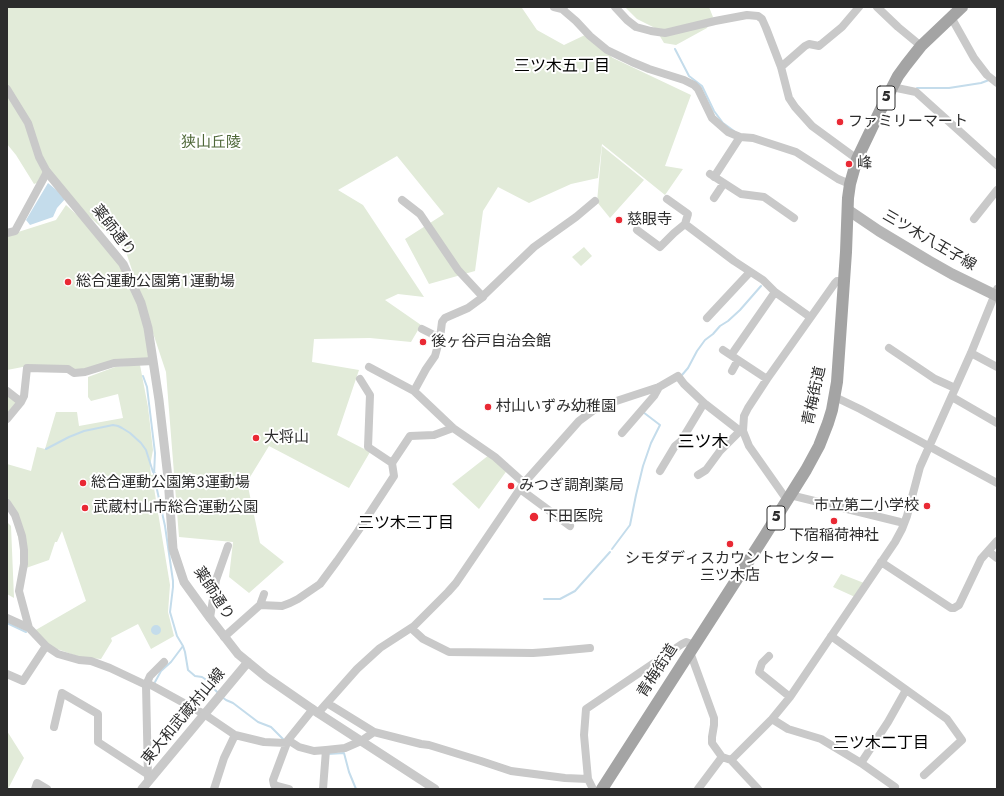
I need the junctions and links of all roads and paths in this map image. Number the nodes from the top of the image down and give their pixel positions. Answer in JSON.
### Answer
{"nodes":[{"id":1,"x":554,"y":7,"type":"edge"},
{"id":2,"x":615,"y":7,"type":"edge"},
{"id":3,"x":859,"y":7,"type":"edge"},
{"id":4,"x":877,"y":7,"type":"edge"},
{"id":5,"x":962,"y":7,"type":"edge"},
{"id":6,"x":563,"y":8,"type":"edge"},
{"id":7,"x":951,"y":17,"type":"junction"},
{"id":8,"x":921,"y":46,"type":"junction"},
{"id":9,"x":781,"y":67,"type":"junction"},
{"id":10,"x":997,"y":83,"type":"edge"},
{"id":11,"x":892,"y":86,"type":"junction"},
{"id":12,"x":7,"y":89,"type":"edge"},
{"id":13,"x":740,"y":137,"type":"junction"},
{"id":14,"x":858,"y":158,"type":"junction"},
{"id":15,"x":997,"y":165,"type":"edge"},
{"id":16,"x":47,"y":172,"type":"junction"},
{"id":17,"x":724,"y":183,"type":"junction"},
{"id":18,"x":850,"y":184,"type":"junction"},
{"id":19,"x":997,"y":190,"type":"edge"},
{"id":20,"x":714,"y":198,"type":"dead end"},
{"id":21,"x":667,"y":199,"type":"dead end"},
{"id":22,"x":402,"y":200,"type":"dead end"},
{"id":23,"x":595,"y":201,"type":"dead end"},
{"id":24,"x":848,"y":210,"type":"junction"},
{"id":25,"x":794,"y":218,"type":"dead end"},
{"id":26,"x":974,"y":219,"type":"dead end"},
{"id":27,"x":685,"y":224,"type":"junction"},
{"id":28,"x":638,"y":230,"type":"dead end"},
{"id":29,"x":7,"y":233,"type":"edge"},
{"id":30,"x":750,"y":272,"type":"junction"},
{"id":31,"x":844,"y":281,"type":"junction"},
{"id":32,"x":775,"y":292,"type":"junction"},
{"id":33,"x":996,"y":293,"type":"edge"},
{"id":34,"x":482,"y":297,"type":"junction"},
{"id":35,"x":810,"y":317,"type":"junction"},
{"id":36,"x":707,"y":318,"type":"dead end"},
{"id":37,"x":422,"y":330,"type":"dead end"},
{"id":38,"x":440,"y":338,"type":"junction"},
{"id":39,"x":889,"y":348,"type":"dead end"},
{"id":40,"x":723,"y":350,"type":"dead end"},
{"id":41,"x":734,"y":351,"type":"dead end"},
{"id":42,"x":971,"y":353,"type":"junction"},
{"id":43,"x":738,"y":360,"type":"junction"},
{"id":44,"x":153,"y":361,"type":"junction"},
{"id":45,"x":368,"y":367,"type":"dead end"},
{"id":46,"x":997,"y":367,"type":"edge"},
{"id":47,"x":732,"y":371,"type":"dead end"},
{"id":48,"x":767,"y":378,"type":"junction"},
{"id":49,"x":360,"y":379,"type":"dead end"},
{"id":50,"x":659,"y":387,"type":"junction"},
{"id":51,"x":955,"y":388,"type":"junction"},
{"id":52,"x":7,"y":391,"type":"edge"},
{"id":53,"x":414,"y":391,"type":"junction"},
{"id":54,"x":835,"y":397,"type":"junction"},
{"id":55,"x":952,"y":397,"type":"junction"},
{"id":56,"x":21,"y":402,"type":"junction"},
{"id":57,"x":704,"y":403,"type":"junction"},
{"id":58,"x":7,"y":419,"type":"edge"},
{"id":59,"x":997,"y":423,"type":"edge"},
{"id":60,"x":453,"y":428,"type":"junction"},
{"id":61,"x":741,"y":431,"type":"junction"},
{"id":62,"x":622,"y":433,"type":"dead end"},
{"id":63,"x":929,"y":446,"type":"junction"},
{"id":64,"x":392,"y":463,"type":"junction"},
{"id":65,"x":660,"y":471,"type":"dead end"},
{"id":66,"x":698,"y":475,"type":"dead end"},
{"id":67,"x":997,"y":483,"type":"edge"},
{"id":68,"x":522,"y":486,"type":"junction"},
{"id":69,"x":788,"y":498,"type":"junction"},
{"id":70,"x":7,"y":503,"type":"edge"},
{"id":71,"x":904,"y":524,"type":"junction"},
{"id":72,"x":570,"y":526,"type":"dead end"},
{"id":73,"x":997,"y":541,"type":"edge"},
{"id":74,"x":228,"y":546,"type":"dead end"},
{"id":75,"x":988,"y":551,"type":"junction"},
{"id":76,"x":997,"y":558,"type":"edge"},
{"id":77,"x":881,"y":562,"type":"junction"},
{"id":78,"x":264,"y":594,"type":"dead end"},
{"id":79,"x":260,"y":605,"type":"junction"},
{"id":80,"x":7,"y":618,"type":"edge"},
{"id":81,"x":210,"y":618,"type":"junction"},
{"id":82,"x":29,"y":628,"type":"junction"},
{"id":83,"x":411,"y":628,"type":"junction"},
{"id":84,"x":831,"y":636,"type":"junction"},
{"id":85,"x":224,"y":637,"type":"junction"},
{"id":86,"x":46,"y":646,"type":"junction"},
{"id":87,"x":590,"y":648,"type":"dead end"},
{"id":88,"x":692,"y":649,"type":"junction"},
{"id":89,"x":769,"y":656,"type":"dead end"},
{"id":90,"x":164,"y":662,"type":"dead end"},
{"id":91,"x":248,"y":662,"type":"junction"},
{"id":92,"x":7,"y":674,"type":"edge"},
{"id":93,"x":146,"y":686,"type":"junction"},
{"id":94,"x":906,"y":690,"type":"junction"},
{"id":95,"x":790,"y":697,"type":"junction"},
{"id":96,"x":327,"y":703,"type":"junction"},
{"id":97,"x":316,"y":711,"type":"junction"},
{"id":98,"x":204,"y":714,"type":"junction"},
{"id":99,"x":772,"y":719,"type":"junction"},
{"id":100,"x":54,"y":727,"type":"dead end"},
{"id":101,"x":374,"y":732,"type":"junction"},
{"id":102,"x":235,"y":735,"type":"junction"},
{"id":103,"x":361,"y":741,"type":"junction"},
{"id":104,"x":287,"y":742,"type":"junction"},
{"id":105,"x":326,"y":754,"type":"junction"},
{"id":106,"x":722,"y":757,"type":"junction"},
{"id":107,"x":731,"y":760,"type":"junction"},
{"id":108,"x":861,"y":763,"type":"junction"},
{"id":109,"x":924,"y":775,"type":"dead end"},
{"id":110,"x":588,"y":779,"type":"junction"},
{"id":111,"x":146,"y":782,"type":"edge"},
{"id":112,"x":895,"y":787,"type":"dead end"},
{"id":113,"x":35,"y":789,"type":"edge"},
{"id":114,"x":47,"y":789,"type":"edge"},
{"id":115,"x":214,"y":789,"type":"edge"},
{"id":116,"x":289,"y":789,"type":"edge"},
{"id":117,"x":323,"y":789,"type":"edge"},
{"id":118,"x":435,"y":789,"type":"edge"},
{"id":119,"x":593,"y":789,"type":"edge"},
{"id":120,"x":602,"y":789,"type":"edge"},
{"id":121,"x":698,"y":789,"type":"edge"},
{"id":122,"x":758,"y":789,"type":"edge"}],
"edges":[{"from":1,"to":6,"type":"street"},
{"from":2,"to":9,"type":"street"},
{"from":3,"to":9,"type":"street"},
{"from":4,"to":8,"type":"street"},
{"from":5,"to":7,"type":"main road","name":"青梅街道","number":"5"},
{"from":6,"to":13,"type":"street"},
{"from":7,"to":8,"type":"main road","name":"青梅街道","number":"5"},
{"from":7,"to":10,"type":"street"},
{"from":8,"to":11,"type":"main road","name":"青梅街道","number":"5"},
{"from":9,"to":14,"type":"street"},
{"from":11,"to":14,"type":"main road","name":"青梅街道","number":"5"},
{"from":11,"to":15,"type":"street"},
{"from":12,"to":16,"type":"street"},
{"from":13,"to":17,"type":"street"},
{"from":13,"to":18,"type":"street"},
{"from":14,"to":18,"type":"main road","name":"青梅街道","number":"5"},
{"from":16,"to":29,"type":"street"},
{"from":16,"to":44,"type":"street","name":"薬師通り"},
{"from":17,"to":20,"type":"street"},
{"from":17,"to":25,"type":"street"},
{"from":18,"to":24,"type":"main road","name":"青梅街道","number":"5"},
{"from":19,"to":26,"type":"street"},
{"from":21,"to":27,"type":"street"},
{"from":22,"to":34,"type":"street"},
{"from":23,"to":34,"type":"street"},
{"from":24,"to":31,"type":"main road","name":"青梅街道","number":"5"},
{"from":24,"to":33,"type":"main road","name":"三ツ木八王子線"},
{"from":27,"to":28,"type":"street"},
{"from":27,"to":30,"type":"street"},
{"from":30,"to":32,"type":"street"},
{"from":30,"to":36,"type":"street"},
{"from":31,"to":35,"type":"street"},
{"from":31,"to":54,"type":"main road","name":"青梅街道","number":"5"},
{"from":32,"to":35,"type":"street"},
{"from":32,"to":41,"type":"street"},
{"from":33,"to":42,"type":"street"},
{"from":34,"to":38,"type":"street"},
{"from":35,"to":48,"type":"street"},
{"from":37,"to":38,"type":"street"},
{"from":38,"to":53,"type":"street"},
{"from":39,"to":51,"type":"street"},
{"from":40,"to":43,"type":"street"},
{"from":42,"to":46,"type":"street"},
{"from":42,"to":51,"type":"street"},
{"from":43,"to":47,"type":"street"},
{"from":43,"to":48,"type":"street"},
{"from":44,"to":56,"type":"street"},
{"from":44,"to":81,"type":"street","name":"薬師通り"},
{"from":45,"to":53,"type":"street"},
{"from":48,"to":61,"type":"street"},
{"from":49,"to":64,"type":"street"},
{"from":50,"to":57,"type":"street"},
{"from":50,"to":62,"type":"street"},
{"from":50,"to":68,"type":"street"},
{"from":51,"to":55,"type":"street"},
{"from":52,"to":56,"type":"street"},
{"from":53,"to":60,"type":"street"},
{"from":54,"to":63,"type":"street"},
{"from":54,"to":69,"type":"main road","name":"青梅街道","number":"5"},
{"from":55,"to":59,"type":"street"},
{"from":55,"to":63,"type":"street"},
{"from":56,"to":58,"type":"street"},
{"from":57,"to":61,"type":"street"},
{"from":57,"to":65,"type":"street"},
{"from":60,"to":64,"type":"street"},
{"from":60,"to":68,"type":"street"},
{"from":61,"to":66,"type":"street"},
{"from":61,"to":69,"type":"street"},
{"from":63,"to":67,"type":"street"},
{"from":63,"to":71,"type":"street"},
{"from":64,"to":79,"type":"street"},
{"from":68,"to":72,"type":"street"},
{"from":68,"to":83,"type":"street"},
{"from":69,"to":71,"type":"street"},
{"from":69,"to":88,"type":"main road","name":"青梅街道","number":"5"},
{"from":70,"to":82,"type":"street"},
{"from":71,"to":77,"type":"street"},
{"from":73,"to":75,"type":"street"},
{"from":74,"to":81,"type":"street"},
{"from":75,"to":76,"type":"street"},
{"from":75,"to":77,"type":"street"},
{"from":77,"to":84,"type":"street"},
{"from":78,"to":79,"type":"street"},
{"from":79,"to":85,"type":"street"},
{"from":80,"to":82,"type":"street"},
{"from":81,"to":85,"type":"street","name":"薬師通り"},
{"from":82,"to":86,"type":"street"},
{"from":83,"to":87,"type":"street"},
{"from":83,"to":96,"type":"street"},
{"from":84,"to":94,"type":"street"},
{"from":84,"to":95,"type":"street"},
{"from":85,"to":91,"type":"street","name":"薬師通り"},
{"from":86,"to":92,"type":"street"},
{"from":86,"to":93,"type":"street"},
{"from":88,"to":106,"type":"street"},
{"from":88,"to":110,"type":"street"},
{"from":88,"to":120,"type":"main road","name":"青梅街道","number":"5"},
{"from":89,"to":95,"type":"street"},
{"from":90,"to":93,"type":"street"},
{"from":91,"to":97,"type":"street","name":"薬師通り"},
{"from":91,"to":98,"type":"street","name":"東大和武蔵村山線"},
{"from":93,"to":98,"type":"street"},
{"from":93,"to":111,"type":"street"},
{"from":94,"to":108,"type":"street"},
{"from":94,"to":109,"type":"street"},
{"from":95,"to":99,"type":"street"},
{"from":96,"to":97,"type":"street"},
{"from":96,"to":101,"type":"street"},
{"from":97,"to":103,"type":"street","name":"薬師通り"},
{"from":97,"to":104,"type":"street"},
{"from":98,"to":102,"type":"street"},
{"from":98,"to":111,"type":"street","name":"東大和武蔵村山線"},
{"from":99,"to":107,"type":"street"},
{"from":99,"to":108,"type":"street"},
{"from":100,"to":111,"type":"street"},
{"from":101,"to":103,"type":"street"},
{"from":101,"to":110,"type":"street"},
{"from":102,"to":104,"type":"street"},
{"from":102,"to":115,"type":"street"},
{"from":103,"to":105,"type":"street"},
{"from":103,"to":118,"type":"street","name":"薬師通り"},
{"from":104,"to":105,"type":"street"},
{"from":104,"to":116,"type":"street"},
{"from":105,"to":117,"type":"street"},
{"from":106,"to":107,"type":"street"},
{"from":106,"to":121,"type":"street"},
{"from":107,"to":122,"type":"street"},
{"from":108,"to":112,"type":"street"},
{"from":110,"to":119,"type":"street"},
{"from":113,"to":114,"type":"street"}]}
